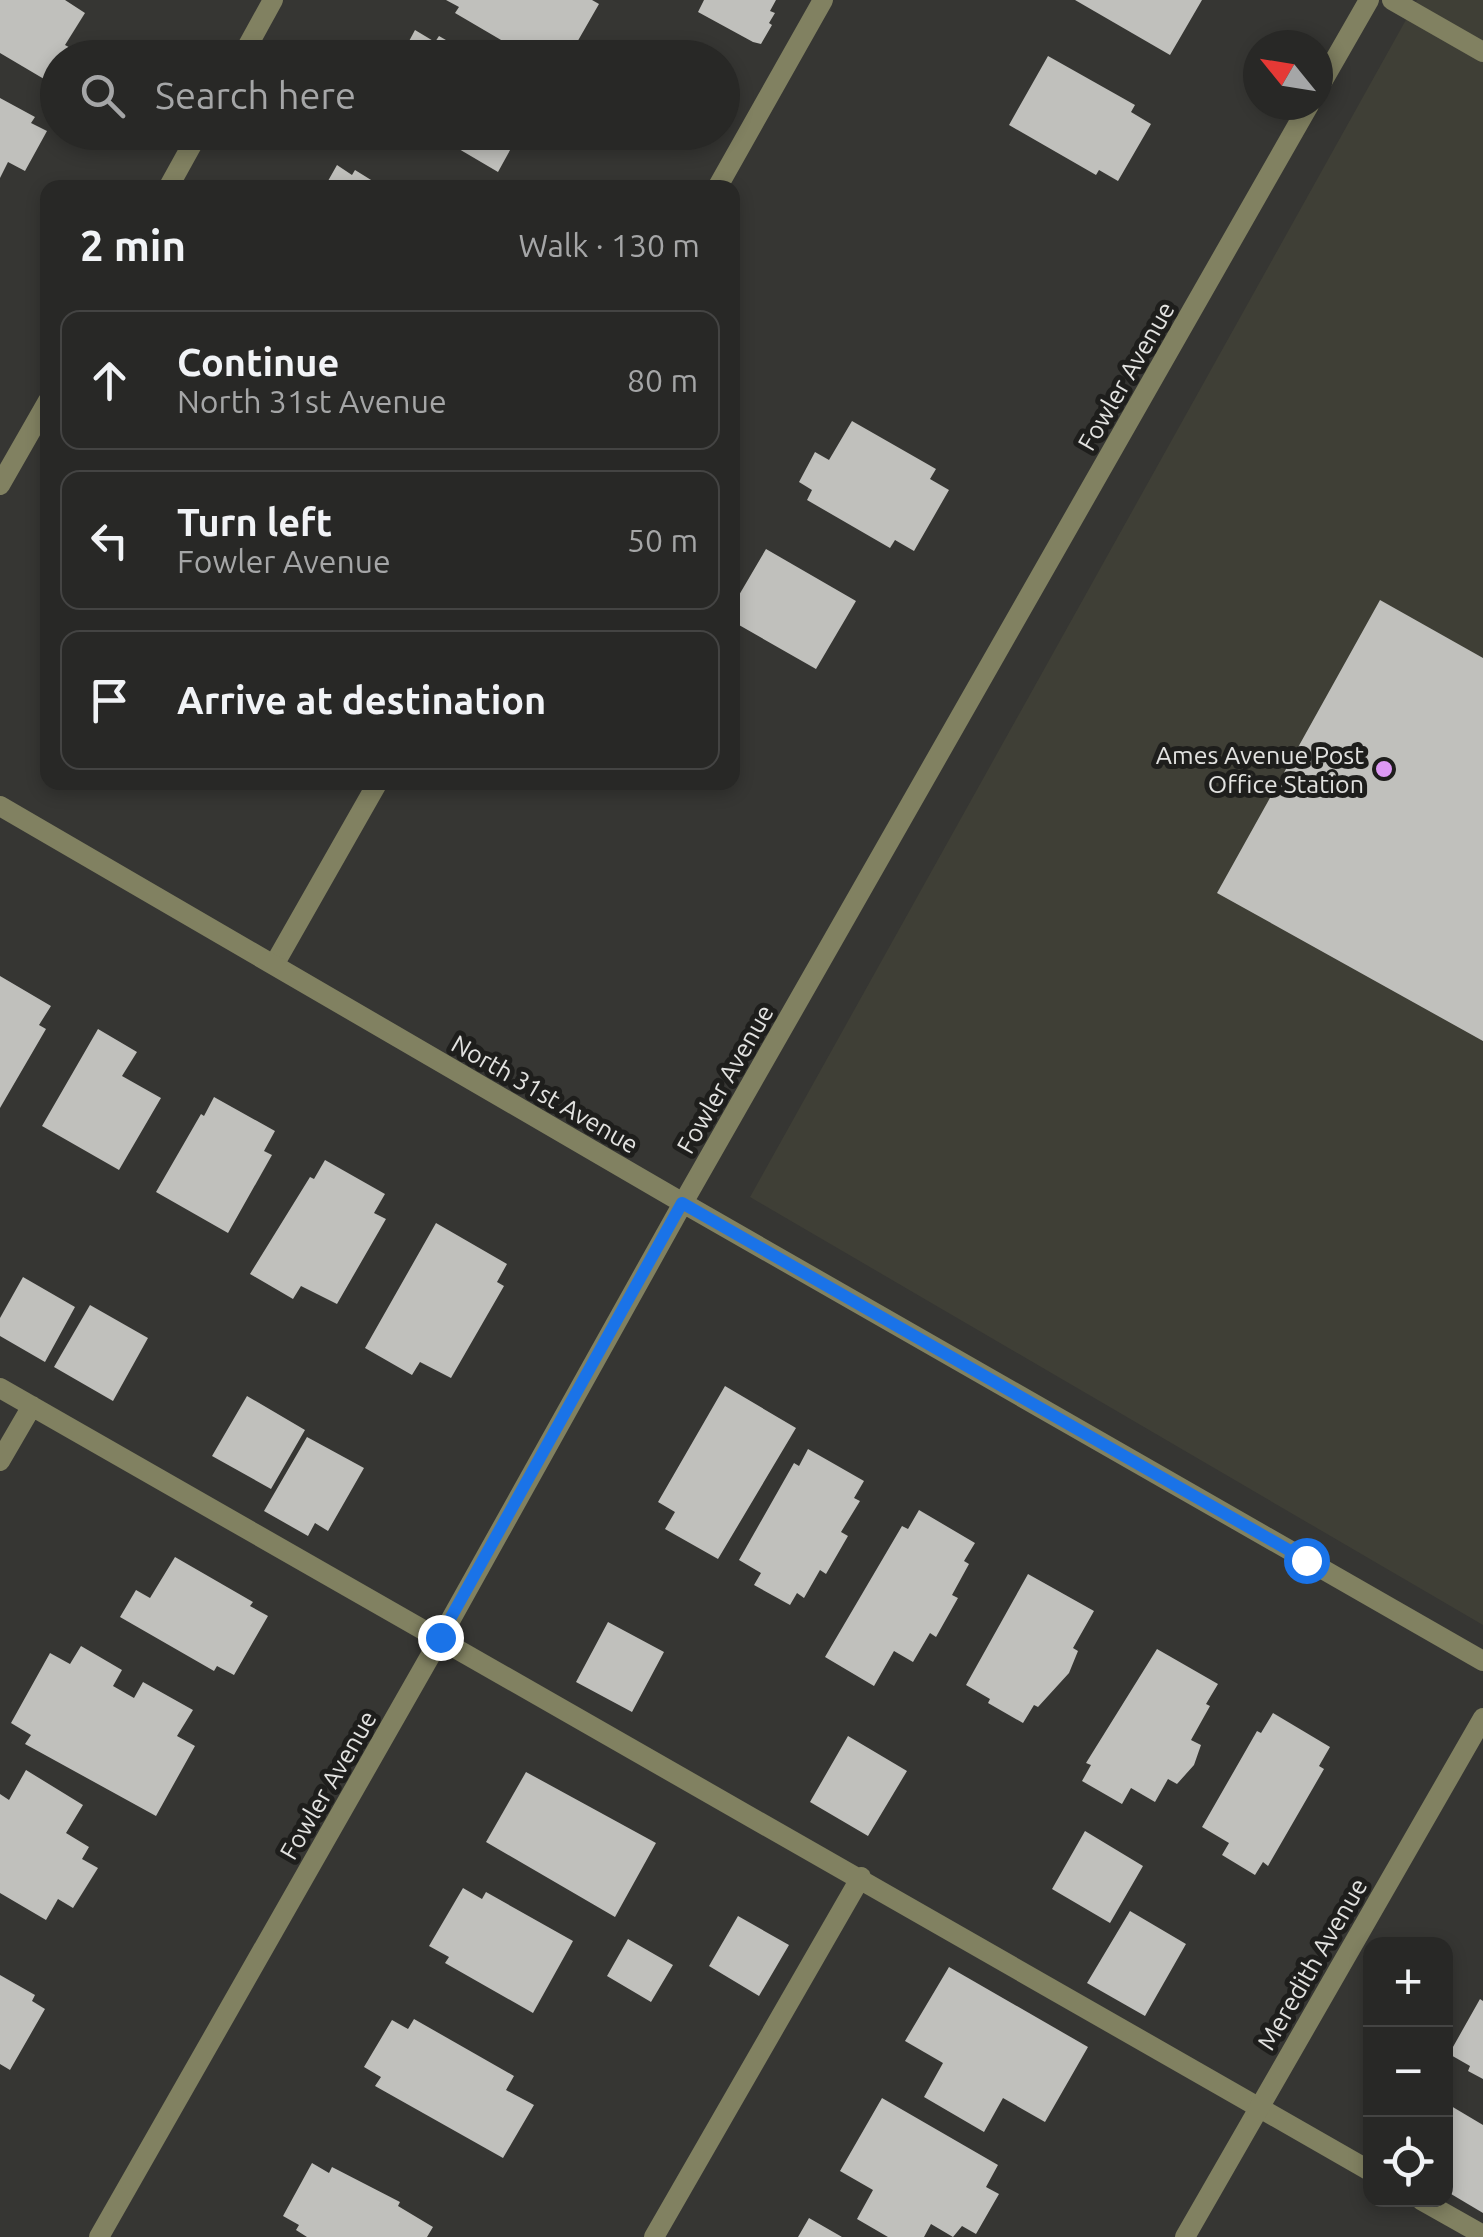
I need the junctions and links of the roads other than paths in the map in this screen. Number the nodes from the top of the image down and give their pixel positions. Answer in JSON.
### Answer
{"nodes":[{"id":1,"x":274,"y":0,"type":"edge"},
{"id":2,"x":823,"y":0,"type":"edge"},
{"id":3,"x":1369,"y":0,"type":"edge"},
{"id":4,"x":1392,"y":0,"type":"edge"},
{"id":5,"x":251,"y":40,"type":"edge"},
{"id":6,"x":1483,"y":52,"type":"edge"},
{"id":7,"x":1333,"y":63,"type":"edge"},
{"id":8,"x":1300,"y":120,"type":"edge"},
{"id":9,"x":740,"y":146,"type":"edge"},
{"id":10,"x":189,"y":150,"type":"edge"},
{"id":11,"x":738,"y":150,"type":"edge"},
{"id":12,"x":172,"y":180,"type":"edge"},
{"id":13,"x":721,"y":180,"type":"edge"},
{"id":14,"x":40,"y":415,"type":"edge"},
{"id":15,"x":0,"y":485,"type":"edge"},
{"id":16,"x":373,"y":790,"type":"edge"},
{"id":17,"x":0,"y":806,"type":"edge"},
{"id":18,"x":275,"y":963,"type":"junction"},
{"id":19,"x":682,"y":1203,"type":"junction"},
{"id":20,"x":0,"y":1388,"type":"edge"},
{"id":21,"x":32,"y":1406,"type":"junction"},
{"id":22,"x":0,"y":1460,"type":"edge"},
{"id":23,"x":440,"y":1637,"type":"junction"},
{"id":24,"x":1483,"y":1661,"type":"edge"},
{"id":25,"x":1483,"y":1718,"type":"edge"},
{"id":26,"x":860,"y":1877,"type":"junction"},
{"id":27,"x":1258,"y":2106,"type":"junction"},
{"id":28,"x":1363,"y":2167,"type":"edge"},
{"id":29,"x":1433,"y":2207,"type":"edge"},
{"id":30,"x":1483,"y":2235,"type":"edge"},
{"id":31,"x":99,"y":2237,"type":"edge"},
{"id":32,"x":654,"y":2237,"type":"edge"},
{"id":33,"x":1185,"y":2237,"type":"edge"}],
"edges":[{"from":1,"to":5,"type":"street"},
{"from":2,"to":9,"type":"street"},
{"from":3,"to":7,"type":"street"},
{"from":4,"to":6,"type":"street"},
{"from":8,"to":19,"type":"street","name":"Fowler Avenue"},
{"from":10,"to":12,"type":"street"},
{"from":11,"to":13,"type":"street"},
{"from":14,"to":15,"type":"street"},
{"from":16,"to":18,"type":"street"},
{"from":17,"to":18,"type":"street","name":"North 31st Avenue"},
{"from":18,"to":19,"type":"street","name":"North 31st Avenue"},
{"from":19,"to":23,"type":"street","name":"Fowler Avenue"},
{"from":19,"to":24,"type":"street","name":"North 31st Avenue"},
{"from":20,"to":21,"type":"street"},
{"from":21,"to":22,"type":"street"},
{"from":21,"to":23,"type":"street"},
{"from":23,"to":26,"type":"street"},
{"from":23,"to":31,"type":"street","name":"Fowler Avenue"},
{"from":25,"to":27,"type":"street","name":"Meredith Avenue"},
{"from":26,"to":27,"type":"street"},
{"from":26,"to":32,"type":"street"},
{"from":27,"to":28,"type":"street"},
{"from":27,"to":33,"type":"street","name":"Meredith Avenue"},
{"from":29,"to":30,"type":"street"}]}
